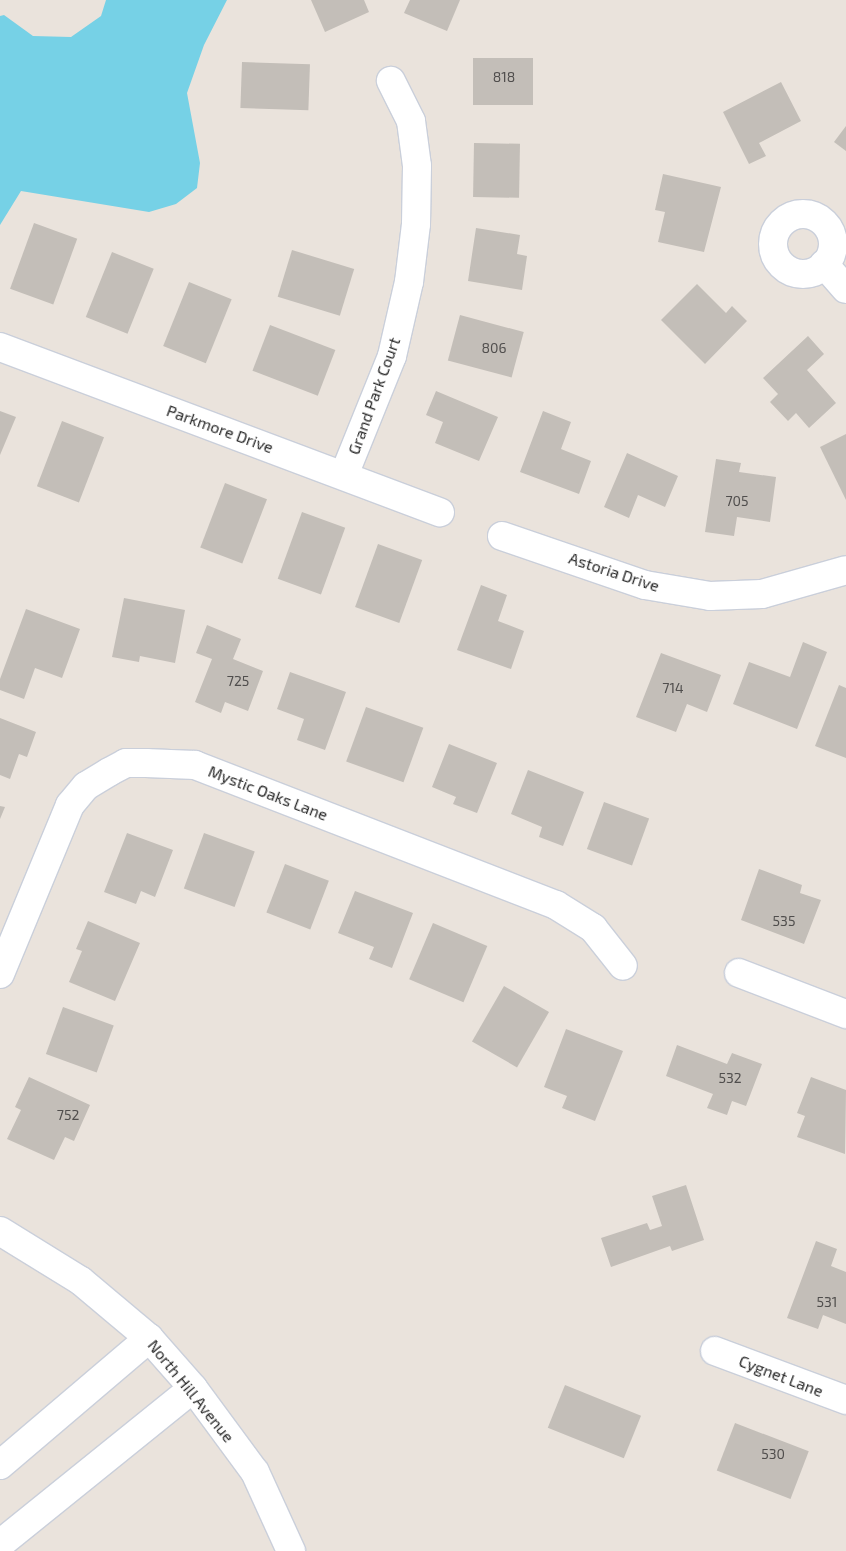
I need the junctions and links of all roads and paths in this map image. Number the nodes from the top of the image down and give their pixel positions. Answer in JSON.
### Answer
{"nodes":[{"id":1,"x":391,"y":81,"type":"dead end"},
{"id":2,"x":824,"y":264,"type":"dead end"},
{"id":3,"x":846,"y":288,"type":"edge"},
{"id":4,"x":0,"y":347,"type":"edge"},
{"id":5,"x":344,"y":475,"type":"junction"},
{"id":6,"x":440,"y":512,"type":"dead end"},
{"id":7,"x":502,"y":536,"type":"dead end"},
{"id":8,"x":846,"y":570,"type":"edge"},
{"id":9,"x":623,"y":966,"type":"dead end"},
{"id":10,"x":739,"y":973,"type":"dead end"},
{"id":11,"x":0,"y":974,"type":"edge"},
{"id":12,"x":846,"y":1014,"type":"edge"},
{"id":13,"x":0,"y":1231,"type":"edge"},
{"id":14,"x":149,"y":1338,"type":"junction"},
{"id":15,"x":715,"y":1351,"type":"dead end"},
{"id":16,"x":193,"y":1388,"type":"junction"},
{"id":17,"x":846,"y":1400,"type":"edge"},
{"id":18,"x":0,"y":1465,"type":"edge"},
{"id":19,"x":0,"y":1544,"type":"edge"},
{"id":20,"x":291,"y":1551,"type":"edge"}],
"edges":[{"from":1,"to":5,"type":"street","name":"Grand Park Court"},
{"from":2,"to":3,"type":"street"},
{"from":4,"to":5,"type":"street","name":"Parkmore Drive"},
{"from":5,"to":6,"type":"street","name":"Parkmore Drive"},
{"from":7,"to":8,"type":"street","name":"Astoria Drive"},
{"from":9,"to":11,"type":"street","name":"Mystic Oaks Lane"},
{"from":10,"to":12,"type":"street"},
{"from":13,"to":14,"type":"street","name":"North Hill Avenue"},
{"from":14,"to":16,"type":"street","name":"North Hill Avenue"},
{"from":14,"to":18,"type":"street"},
{"from":15,"to":17,"type":"street","name":"Cygnet Lane"},
{"from":16,"to":19,"type":"street"},
{"from":16,"to":20,"type":"street","name":"North Hill Avenue"}]}
